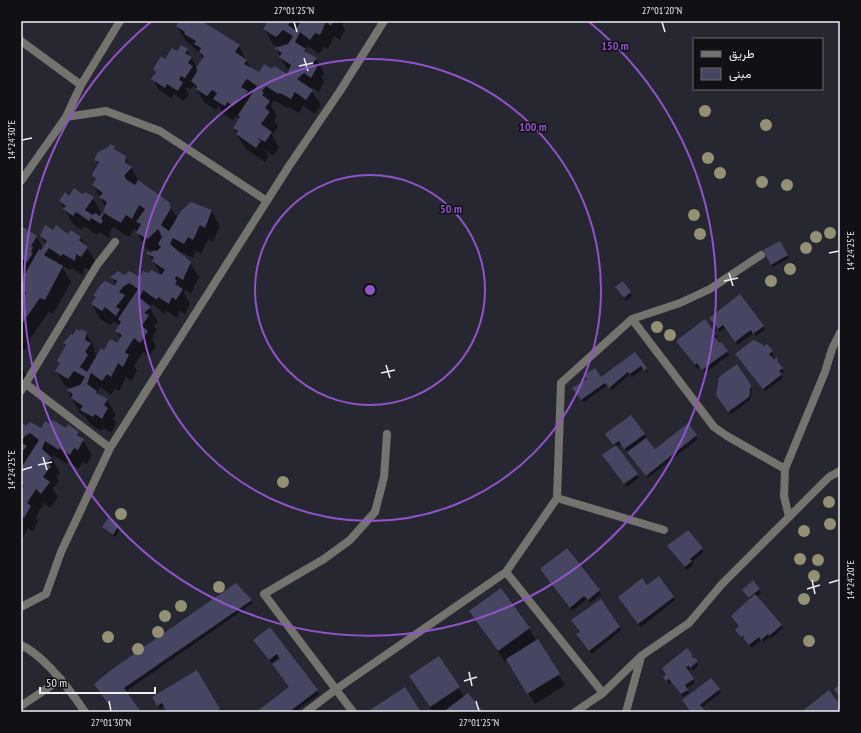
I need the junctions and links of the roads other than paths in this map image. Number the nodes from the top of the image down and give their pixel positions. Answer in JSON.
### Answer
{"nodes":[{"id":1,"x":120,"y":21,"type":"edge"},
{"id":2,"x":384,"y":21,"type":"edge"},
{"id":3,"x":21,"y":42,"type":"edge"},
{"id":4,"x":81,"y":85,"type":"junction"},
{"id":5,"x":66,"y":117,"type":"junction"},
{"id":6,"x":21,"y":181,"type":"edge"},
{"id":7,"x":267,"y":201,"type":"junction"},
{"id":8,"x":115,"y":242,"type":"dead end"},
{"id":9,"x":761,"y":255,"type":"dead end"},
{"id":10,"x":632,"y":319,"type":"junction"},
{"id":11,"x":840,"y":332,"type":"edge"},
{"id":12,"x":26,"y":384,"type":"junction"},
{"id":13,"x":21,"y":391,"type":"edge"},
{"id":14,"x":387,"y":434,"type":"dead end"},
{"id":15,"x":110,"y":448,"type":"junction"},
{"id":16,"x":785,"y":469,"type":"junction"},
{"id":17,"x":840,"y":472,"type":"edge"},
{"id":18,"x":557,"y":498,"type":"junction"},
{"id":19,"x":789,"y":517,"type":"junction"},
{"id":20,"x":664,"y":530,"type":"dead end"},
{"id":21,"x":506,"y":572,"type":"junction"},
{"id":22,"x":21,"y":607,"type":"edge"},
{"id":23,"x":21,"y":645,"type":"edge"},
{"id":24,"x":641,"y":656,"type":"junction"},
{"id":25,"x":61,"y":679,"type":"junction"},
{"id":26,"x":336,"y":690,"type":"junction"},
{"id":27,"x":603,"y":693,"type":"junction"},
{"id":28,"x":21,"y":706,"type":"edge"},
{"id":29,"x":85,"y":712,"type":"edge"},
{"id":30,"x":306,"y":712,"type":"edge"},
{"id":31,"x":353,"y":712,"type":"edge"},
{"id":32,"x":575,"y":712,"type":"edge"},
{"id":33,"x":626,"y":712,"type":"edge"}],
"edges":[{"from":1,"to":4,"type":"street"},
{"from":2,"to":7,"type":"street"},
{"from":3,"to":4,"type":"street"},
{"from":4,"to":5,"type":"street"},
{"from":5,"to":6,"type":"street"},
{"from":5,"to":7,"type":"street"},
{"from":7,"to":15,"type":"street"},
{"from":8,"to":12,"type":"street"},
{"from":9,"to":10,"type":"street"},
{"from":10,"to":16,"type":"street"},
{"from":10,"to":18,"type":"street"},
{"from":11,"to":16,"type":"street"},
{"from":12,"to":13,"type":"street"},
{"from":12,"to":15,"type":"street"},
{"from":14,"to":26,"type":"street"},
{"from":15,"to":22,"type":"street"},
{"from":16,"to":19,"type":"street"},
{"from":17,"to":19,"type":"street"},
{"from":18,"to":20,"type":"street"},
{"from":18,"to":21,"type":"street"},
{"from":19,"to":24,"type":"street"},
{"from":21,"to":26,"type":"street"},
{"from":21,"to":27,"type":"street"},
{"from":23,"to":25,"type":"street"},
{"from":24,"to":27,"type":"street"},
{"from":24,"to":33,"type":"street"},
{"from":25,"to":28,"type":"street"},
{"from":25,"to":29,"type":"street"},
{"from":26,"to":30,"type":"street"},
{"from":26,"to":31,"type":"street"},
{"from":27,"to":32,"type":"street"}]}
